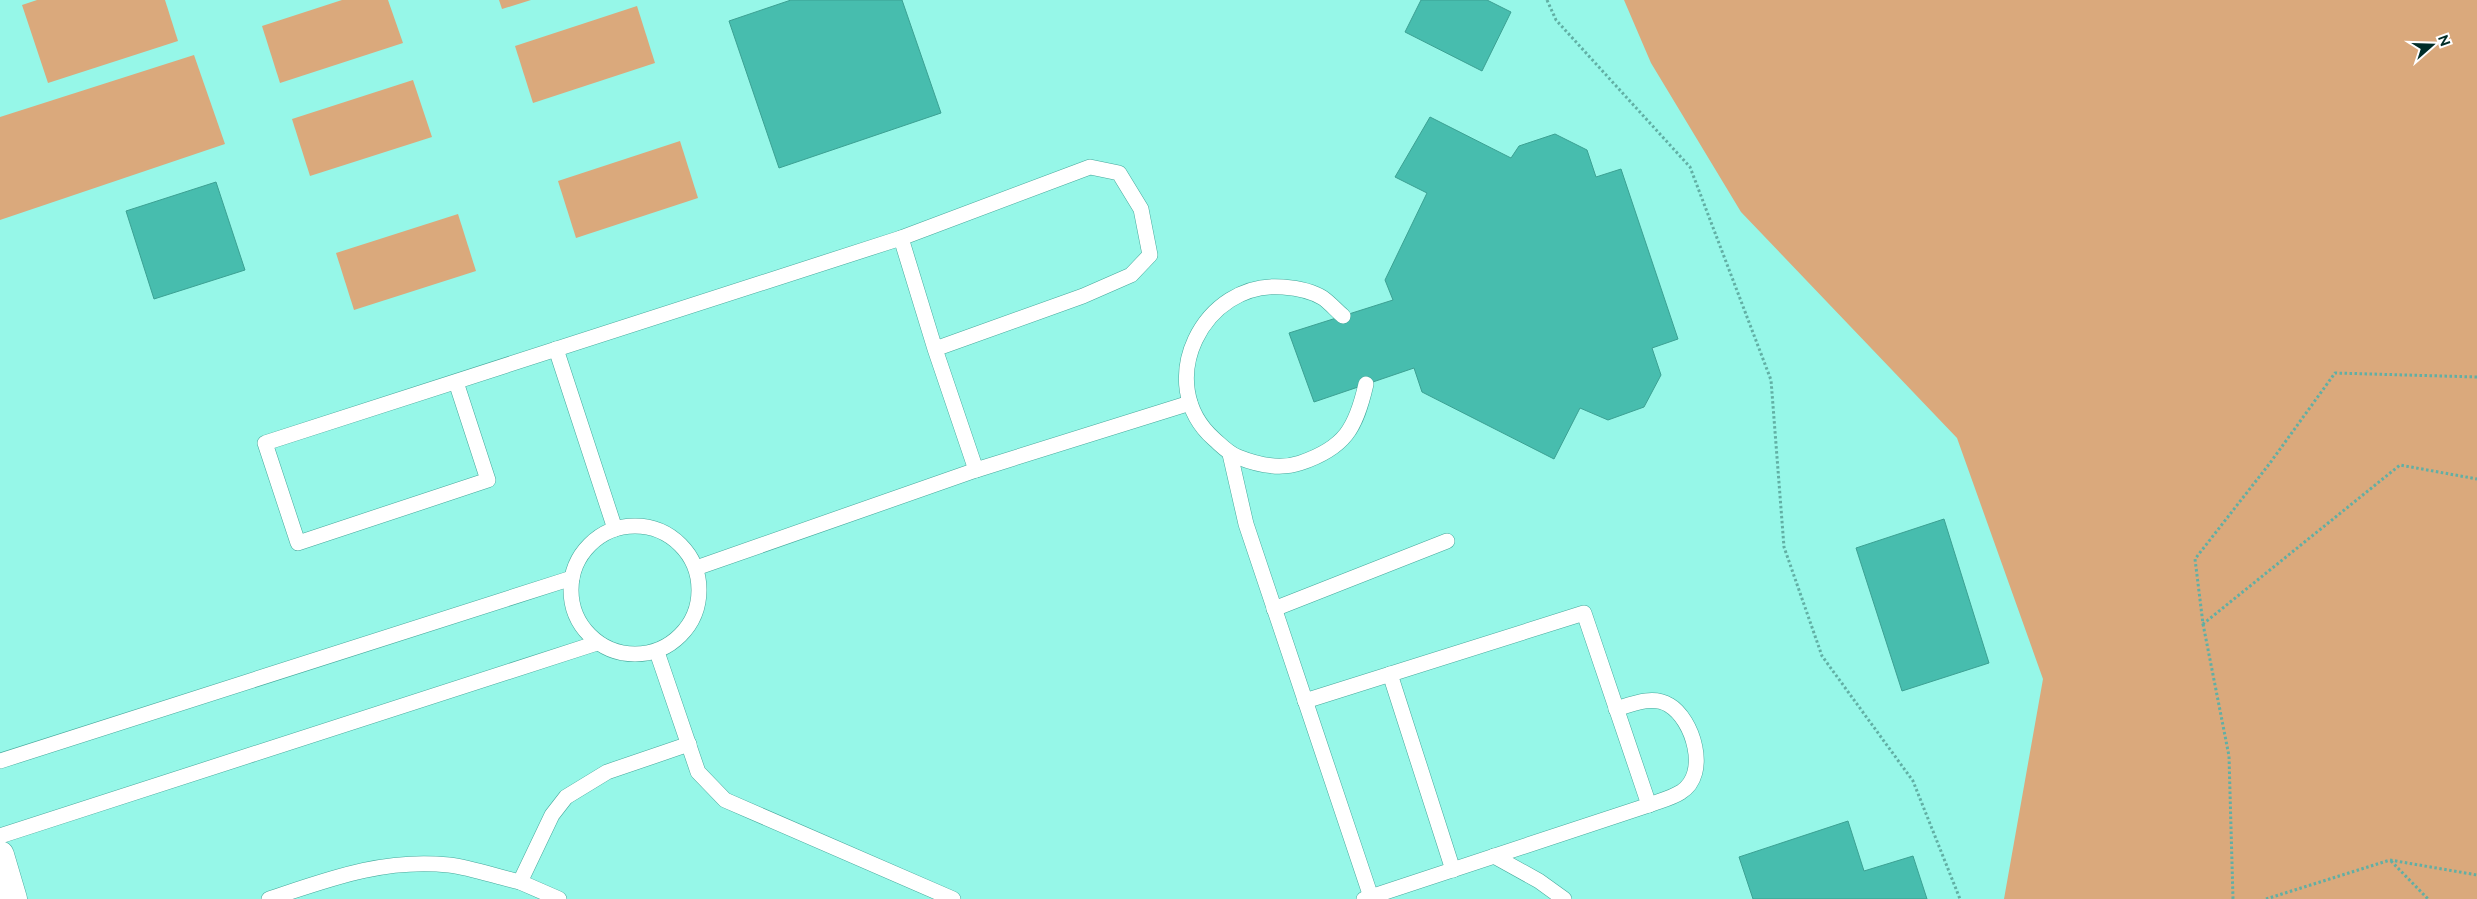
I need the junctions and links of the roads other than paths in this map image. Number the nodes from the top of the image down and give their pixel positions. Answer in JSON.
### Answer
{"nodes":[{"id":1,"x":901,"y":238,"type":"junction"},
{"id":2,"x":1343,"y":316,"type":"dead end"},
{"id":3,"x":556,"y":349,"type":"junction"},
{"id":4,"x":935,"y":349,"type":"junction"},
{"id":5,"x":456,"y":382,"type":"junction"},
{"id":6,"x":1366,"y":384,"type":"dead end"},
{"id":7,"x":1190,"y":403,"type":"junction"},
{"id":8,"x":1230,"y":454,"type":"junction"},
{"id":9,"x":976,"y":470,"type":"junction"},
{"id":10,"x":615,"y":529,"type":"junction"},
{"id":11,"x":1447,"y":541,"type":"dead end"},
{"id":12,"x":696,"y":568,"type":"junction"},
{"id":13,"x":572,"y":578,"type":"junction"},
{"id":14,"x":1274,"y":609,"type":"junction"},
{"id":15,"x":597,"y":642,"type":"junction"},
{"id":16,"x":657,"y":652,"type":"junction"},
{"id":17,"x":1390,"y":674,"type":"junction"},
{"id":18,"x":1305,"y":701,"type":"junction"},
{"id":19,"x":1616,"y":709,"type":"junction"},
{"id":20,"x":689,"y":744,"type":"junction"},
{"id":21,"x":0,"y":761,"type":"edge"},
{"id":22,"x":1648,"y":805,"type":"junction"},
{"id":23,"x":0,"y":836,"type":"edge"},
{"id":24,"x":0,"y":855,"type":"edge"},
{"id":25,"x":1494,"y":856,"type":"junction"},
{"id":26,"x":1453,"y":870,"type":"junction"},
{"id":27,"x":520,"y":882,"type":"junction"},
{"id":28,"x":1367,"y":898,"type":"edge"},
{"id":29,"x":13,"y":899,"type":"edge"},
{"id":30,"x":269,"y":899,"type":"edge"},
{"id":31,"x":559,"y":899,"type":"edge"},
{"id":32,"x":953,"y":899,"type":"edge"},
{"id":33,"x":1564,"y":899,"type":"edge"}],
"edges":[{"from":1,"to":3,"type":"lane"},
{"from":1,"to":4,"type":"lane"},
{"from":1,"to":4,"type":"lane"},
{"from":2,"to":7,"type":"lane"},
{"from":3,"to":5,"type":"lane"},
{"from":3,"to":10,"type":"lane"},
{"from":4,"to":9,"type":"lane"},
{"from":5,"to":5,"type":"lane"},
{"from":6,"to":8,"type":"lane"},
{"from":7,"to":8,"type":"lane"},
{"from":7,"to":9,"type":"lane"},
{"from":8,"to":14,"type":"lane"},
{"from":9,"to":12,"type":"lane"},
{"from":10,"to":12,"type":"lane"},
{"from":10,"to":13,"type":"lane"},
{"from":11,"to":14,"type":"lane"},
{"from":12,"to":16,"type":"lane"},
{"from":13,"to":15,"type":"lane"},
{"from":13,"to":21,"type":"lane"},
{"from":14,"to":18,"type":"lane"},
{"from":15,"to":16,"type":"lane"},
{"from":15,"to":23,"type":"lane"},
{"from":16,"to":20,"type":"lane"},
{"from":17,"to":18,"type":"lane"},
{"from":17,"to":19,"type":"lane"},
{"from":17,"to":26,"type":"lane"},
{"from":18,"to":28,"type":"lane"},
{"from":19,"to":22,"type":"lane"},
{"from":19,"to":22,"type":"lane"},
{"from":20,"to":27,"type":"lane"},
{"from":20,"to":32,"type":"lane"},
{"from":22,"to":25,"type":"lane"},
{"from":24,"to":29,"type":"street"},
{"from":25,"to":26,"type":"lane"},
{"from":25,"to":33,"type":"lane"},
{"from":26,"to":28,"type":"lane"},
{"from":27,"to":30,"type":"lane"},
{"from":27,"to":31,"type":"lane"}]}
